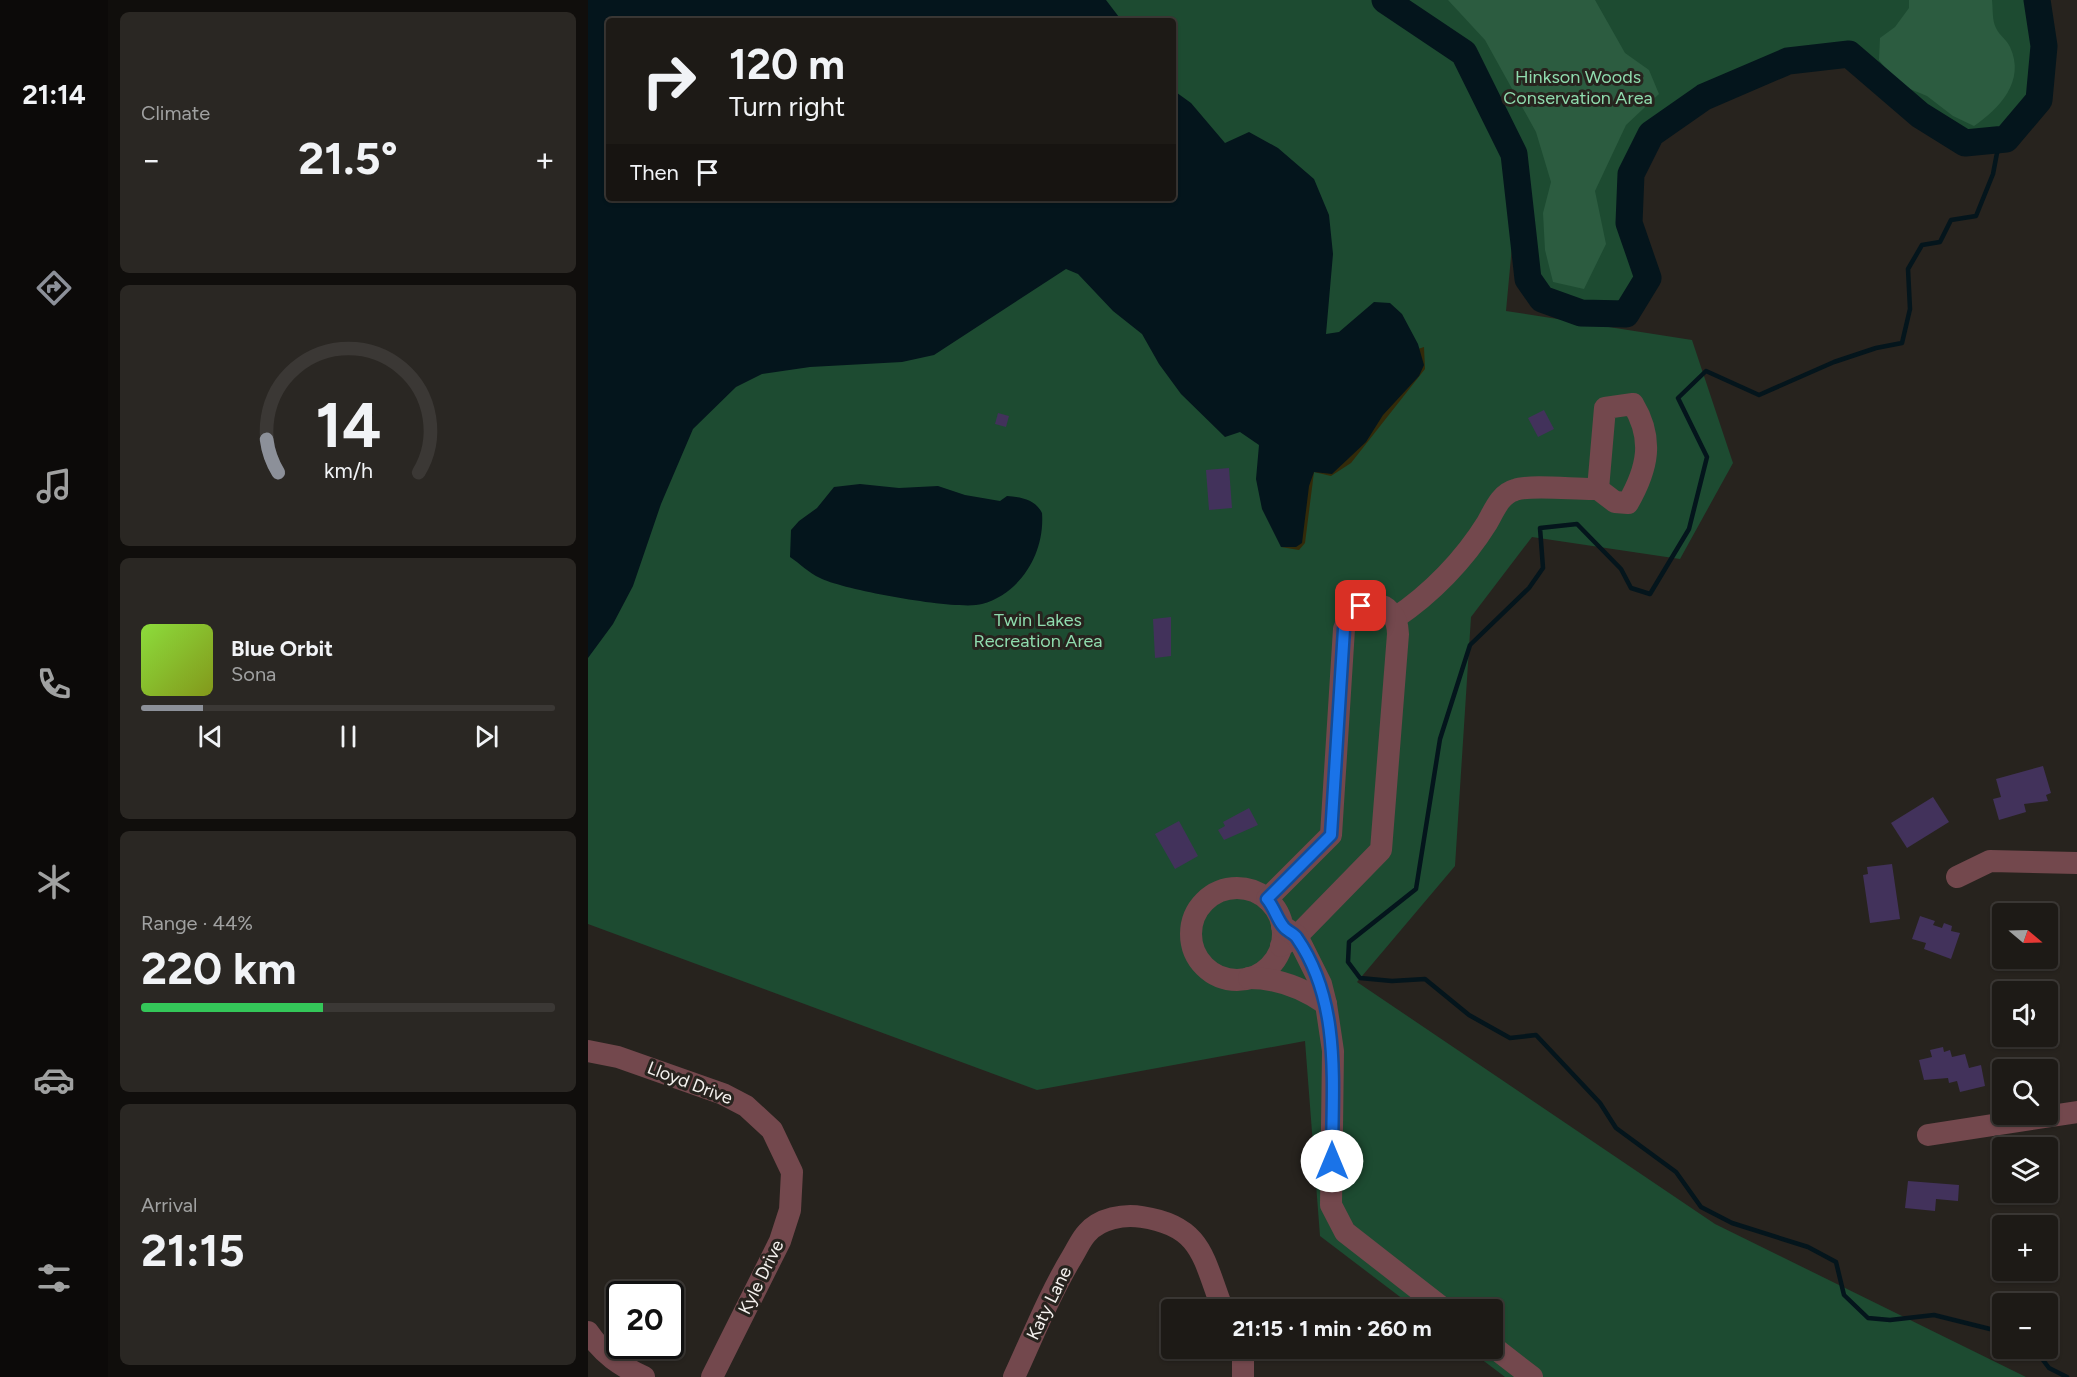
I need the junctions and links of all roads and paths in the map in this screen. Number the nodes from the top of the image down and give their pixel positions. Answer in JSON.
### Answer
{"nodes":[{"id":1,"x":1598,"y":489,"type":"dead end"},
{"id":2,"x":1395,"y":618,"type":"junction"},
{"id":3,"x":2077,"y":863,"type":"edge"},
{"id":4,"x":1958,"y":877,"type":"dead end"},
{"id":5,"x":1267,"y":899,"type":"junction"},
{"id":6,"x":1287,"y":936,"type":"junction"},
{"id":7,"x":1249,"y":978,"type":"junction"},
{"id":8,"x":1326,"y":1004,"type":"junction"},
{"id":9,"x":588,"y":1051,"type":"edge"},
{"id":10,"x":2077,"y":1112,"type":"edge"},
{"id":11,"x":1928,"y":1134,"type":"dead end"},
{"id":12,"x":792,"y":1172,"type":"joint"},
{"id":13,"x":1219,"y":1299,"type":"edge"},
{"id":14,"x":1431,"y":1299,"type":"edge"},
{"id":15,"x":588,"y":1332,"type":"edge"},
{"id":16,"x":1503,"y":1355,"type":"edge"},
{"id":17,"x":1243,"y":1359,"type":"edge"},
{"id":18,"x":644,"y":1377,"type":"edge"},
{"id":19,"x":712,"y":1377,"type":"edge"},
{"id":20,"x":1014,"y":1377,"type":"edge"},
{"id":21,"x":1243,"y":1377,"type":"edge"},
{"id":22,"x":1532,"y":1377,"type":"edge"}],
"edges":[{"from":1,"to":2,"type":"street"},
{"from":2,"to":5,"type":"street"},
{"from":2,"to":6,"type":"street"},
{"from":3,"to":4,"type":"street"},
{"from":5,"to":6,"type":"street"},
{"from":5,"to":7,"type":"street"},
{"from":6,"to":7,"type":"street"},
{"from":6,"to":8,"type":"street"},
{"from":7,"to":8,"type":"street"},
{"from":8,"to":14,"type":"street"},
{"from":9,"to":12,"type":"street","name":"Lloyd Drive"},
{"from":10,"to":11,"type":"street"},
{"from":12,"to":19,"type":"street","name":"Kyle Drive"},
{"from":13,"to":20,"type":"street","name":"Katy Lane"},
{"from":15,"to":18,"type":"street"},
{"from":16,"to":22,"type":"street"},
{"from":17,"to":21,"type":"street"}]}
